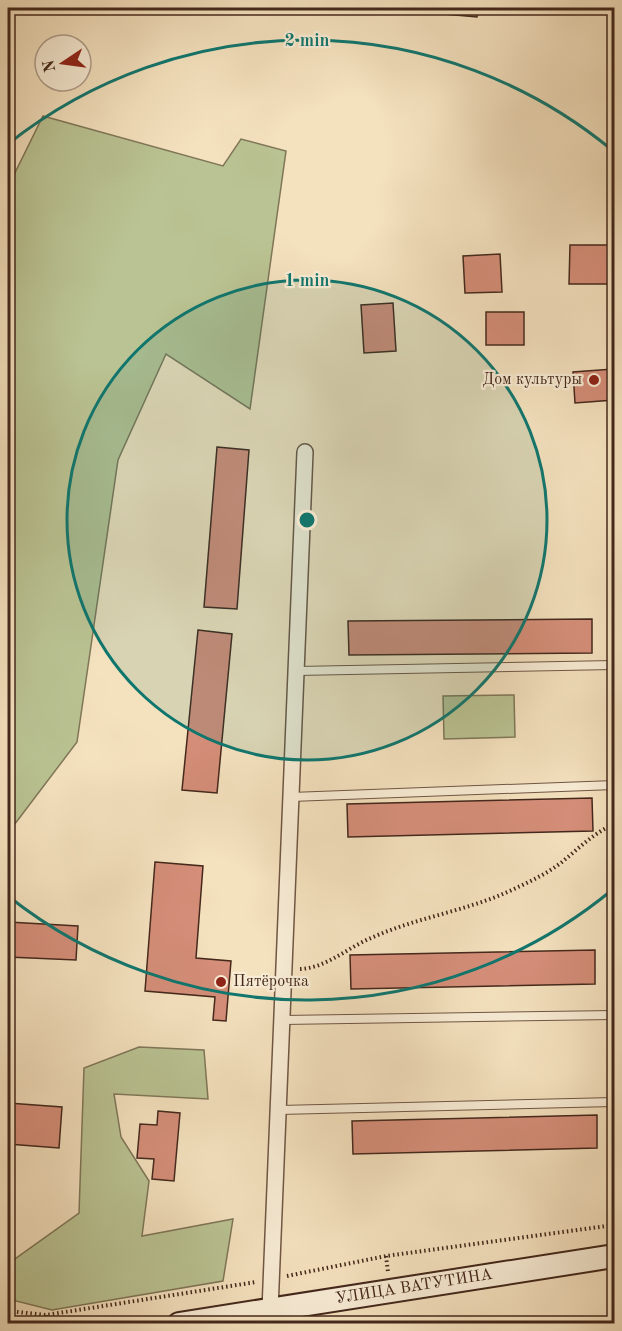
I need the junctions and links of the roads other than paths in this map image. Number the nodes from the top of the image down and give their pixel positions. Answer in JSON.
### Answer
{"nodes":[{"id":1,"x":305,"y":452,"type":"dead end"},
{"id":2,"x":615,"y":665,"type":"edge"},
{"id":3,"x":296,"y":671,"type":"junction"},
{"id":4,"x":615,"y":785,"type":"edge"},
{"id":5,"x":291,"y":797,"type":"junction"},
{"id":6,"x":615,"y":1015,"type":"edge"},
{"id":7,"x":283,"y":1020,"type":"junction"},
{"id":8,"x":615,"y":1102,"type":"edge"},
{"id":9,"x":279,"y":1110,"type":"junction"},
{"id":10,"x":615,"y":1256,"type":"edge"},
{"id":11,"x":270,"y":1310,"type":"junction"},
{"id":12,"x":178,"y":1323,"type":"edge"}],
"edges":[{"from":1,"to":3,"type":"street"},
{"from":2,"to":3,"type":"lane"},
{"from":3,"to":5,"type":"street"},
{"from":4,"to":5,"type":"lane"},
{"from":5,"to":7,"type":"street"},
{"from":6,"to":7,"type":"lane"},
{"from":7,"to":9,"type":"street"},
{"from":8,"to":9,"type":"lane"},
{"from":9,"to":11,"type":"street"},
{"from":10,"to":11,"type":"main road","name":"УЛИЦА ВАТУТИНА"},
{"from":11,"to":12,"type":"main road","name":"УЛИЦА ВАТУТИНА"}]}
